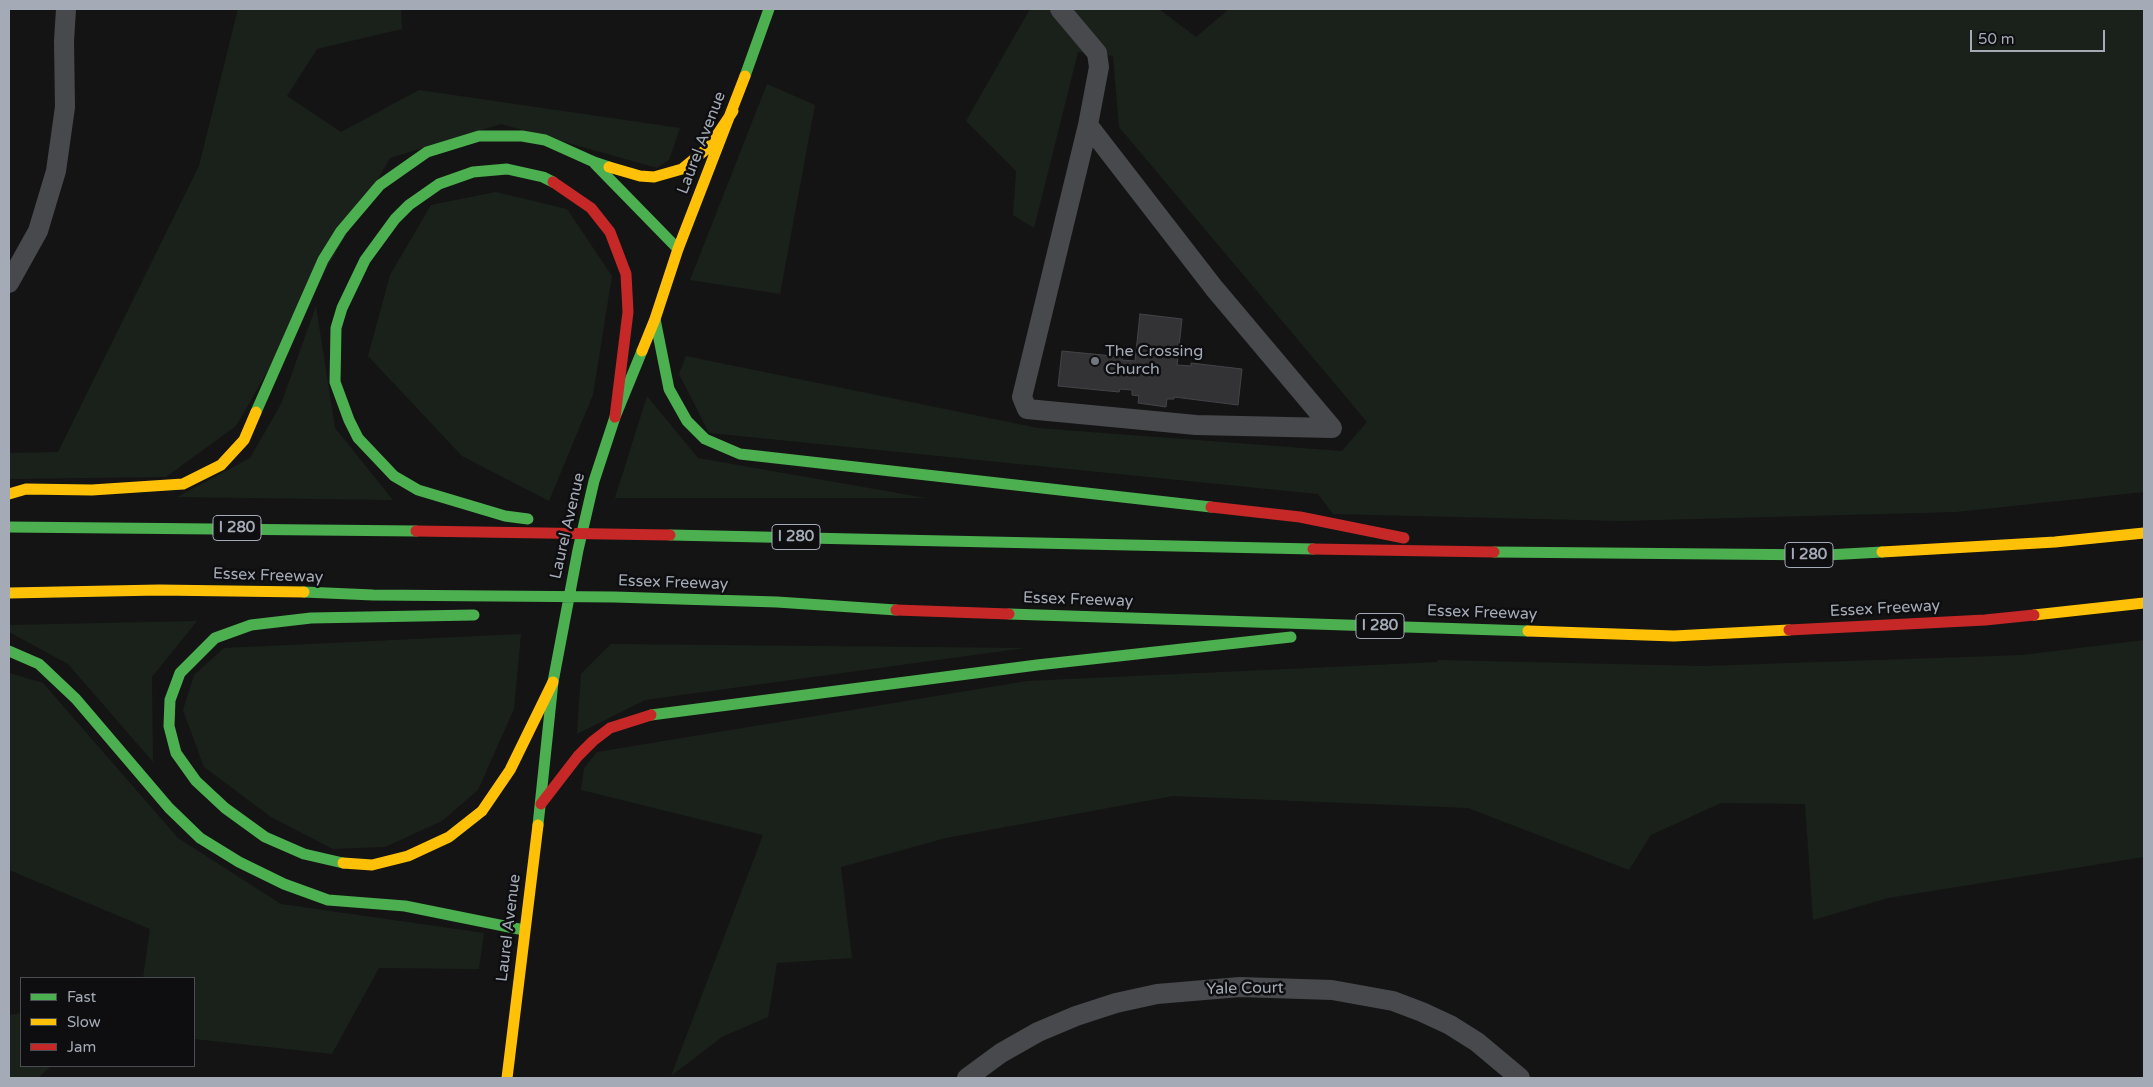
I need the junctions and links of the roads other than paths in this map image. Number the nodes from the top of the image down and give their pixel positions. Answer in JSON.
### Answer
{"nodes":[{"id":1,"x":66,"y":9,"type":"edge"},
{"id":2,"x":769,"y":9,"type":"edge"},
{"id":3,"x":1060,"y":9,"type":"edge"},
{"id":4,"x":733,"y":111,"type":"junction"},
{"id":5,"x":1088,"y":125,"type":"junction"},
{"id":6,"x":594,"y":162,"type":"junction"},
{"id":7,"x":678,"y":249,"type":"junction"},
{"id":8,"x":9,"y":283,"type":"edge"},
{"id":9,"x":655,"y":319,"type":"junction"},
{"id":10,"x":615,"y":417,"type":"junction"},
{"id":11,"x":9,"y":494,"type":"edge"},
{"id":12,"x":9,"y":527,"type":"edge"},
{"id":13,"x":2144,"y":533,"type":"edge"},
{"id":14,"x":663,"y":534,"type":"junction"},
{"id":15,"x":1474,"y":552,"type":"junction"},
{"id":16,"x":9,"y":593,"type":"edge"},
{"id":17,"x":712,"y":600,"type":"junction"},
{"id":18,"x":2144,"y":604,"type":"edge"},
{"id":19,"x":626,"y":609,"type":"dead end"},
{"id":20,"x":578,"y":611,"type":"dead end"},
{"id":21,"x":550,"y":612,"type":"dead end"},
{"id":22,"x":484,"y":614,"type":"dead end"},
{"id":23,"x":1379,"y":626,"type":"junction"},
{"id":24,"x":9,"y":651,"type":"edge"},
{"id":25,"x":553,"y":682,"type":"junction"},
{"id":26,"x":542,"y":804,"type":"junction"},
{"id":27,"x":524,"y":930,"type":"junction"},
{"id":28,"x":507,"y":1078,"type":"edge"},
{"id":29,"x":967,"y":1078,"type":"edge"},
{"id":30,"x":1520,"y":1078,"type":"edge"}],
"edges":[{"from":1,"to":8,"type":"street"},
{"from":2,"to":4,"type":"main road","name":"Laurel Avenue"},
{"from":3,"to":5,"type":"street"},
{"from":4,"to":6,"type":"main road"},
{"from":4,"to":7,"type":"main road","name":"Laurel Avenue"},
{"from":5,"to":5,"type":"street"},
{"from":6,"to":7,"type":"main road"},
{"from":6,"to":11,"type":"main road"},
{"from":7,"to":9,"type":"main road","name":"Laurel Avenue"},
{"from":9,"to":10,"type":"main road","name":"Laurel Avenue"},
{"from":9,"to":15,"type":"main road"},
{"from":10,"to":14,"type":"main road"},
{"from":10,"to":25,"type":"main road","name":"Laurel Avenue"},
{"from":12,"to":14,"type":"main road","number":"I 280"},
{"from":13,"to":15,"type":"main road","number":"I 280"},
{"from":14,"to":15,"type":"main road","number":"I 280"},
{"from":16,"to":17,"type":"main road","name":"Essex Freeway","number":"I 280"},
{"from":17,"to":19,"type":"main road"},
{"from":17,"to":23,"type":"main road","name":"Essex Freeway","number":"I 280"},
{"from":18,"to":23,"type":"main road","name":"Essex Freeway","number":"I 280"},
{"from":20,"to":21,"type":"main road"},
{"from":22,"to":25,"type":"main road"},
{"from":23,"to":26,"type":"main road"},
{"from":24,"to":27,"type":"main road"},
{"from":25,"to":26,"type":"main road","name":"Laurel Avenue"},
{"from":26,"to":27,"type":"main road","name":"Laurel Avenue"},
{"from":27,"to":28,"type":"main road","name":"Laurel Avenue"},
{"from":29,"to":30,"type":"street","name":"Yale Court"}]}
